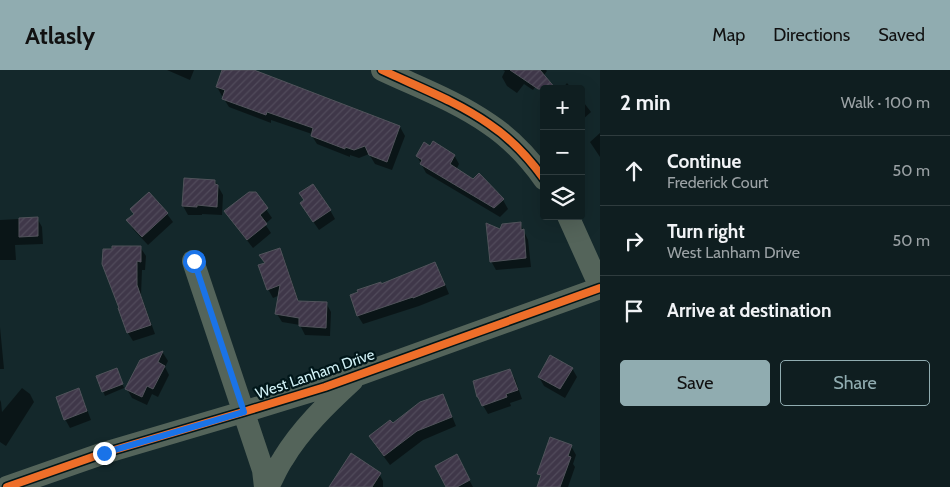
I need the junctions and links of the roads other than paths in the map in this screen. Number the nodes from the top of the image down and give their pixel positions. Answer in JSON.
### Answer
{"nodes":[{"id":1,"x":382,"y":70,"type":"edge"},
{"id":2,"x":541,"y":175,"type":"edge"},
{"id":3,"x":570,"y":220,"type":"edge"},
{"id":4,"x":194,"y":261,"type":"dead end"},
{"id":5,"x":600,"y":287,"type":"edge"},
{"id":6,"x":360,"y":374,"type":"junction"},
{"id":7,"x":244,"y":412,"type":"junction"},
{"id":8,"x":7,"y":487,"type":"edge"},
{"id":9,"x":267,"y":487,"type":"edge"}],
"edges":[{"from":1,"to":2,"type":"street"},
{"from":3,"to":5,"type":"street"},
{"from":4,"to":7,"type":"street"},
{"from":5,"to":6,"type":"street","name":"West Lanham Drive"},
{"from":6,"to":7,"type":"street","name":"West Lanham Drive"},
{"from":6,"to":9,"type":"street"},
{"from":7,"to":8,"type":"street","name":"West Lanham Drive"},
{"from":7,"to":9,"type":"street"}]}
